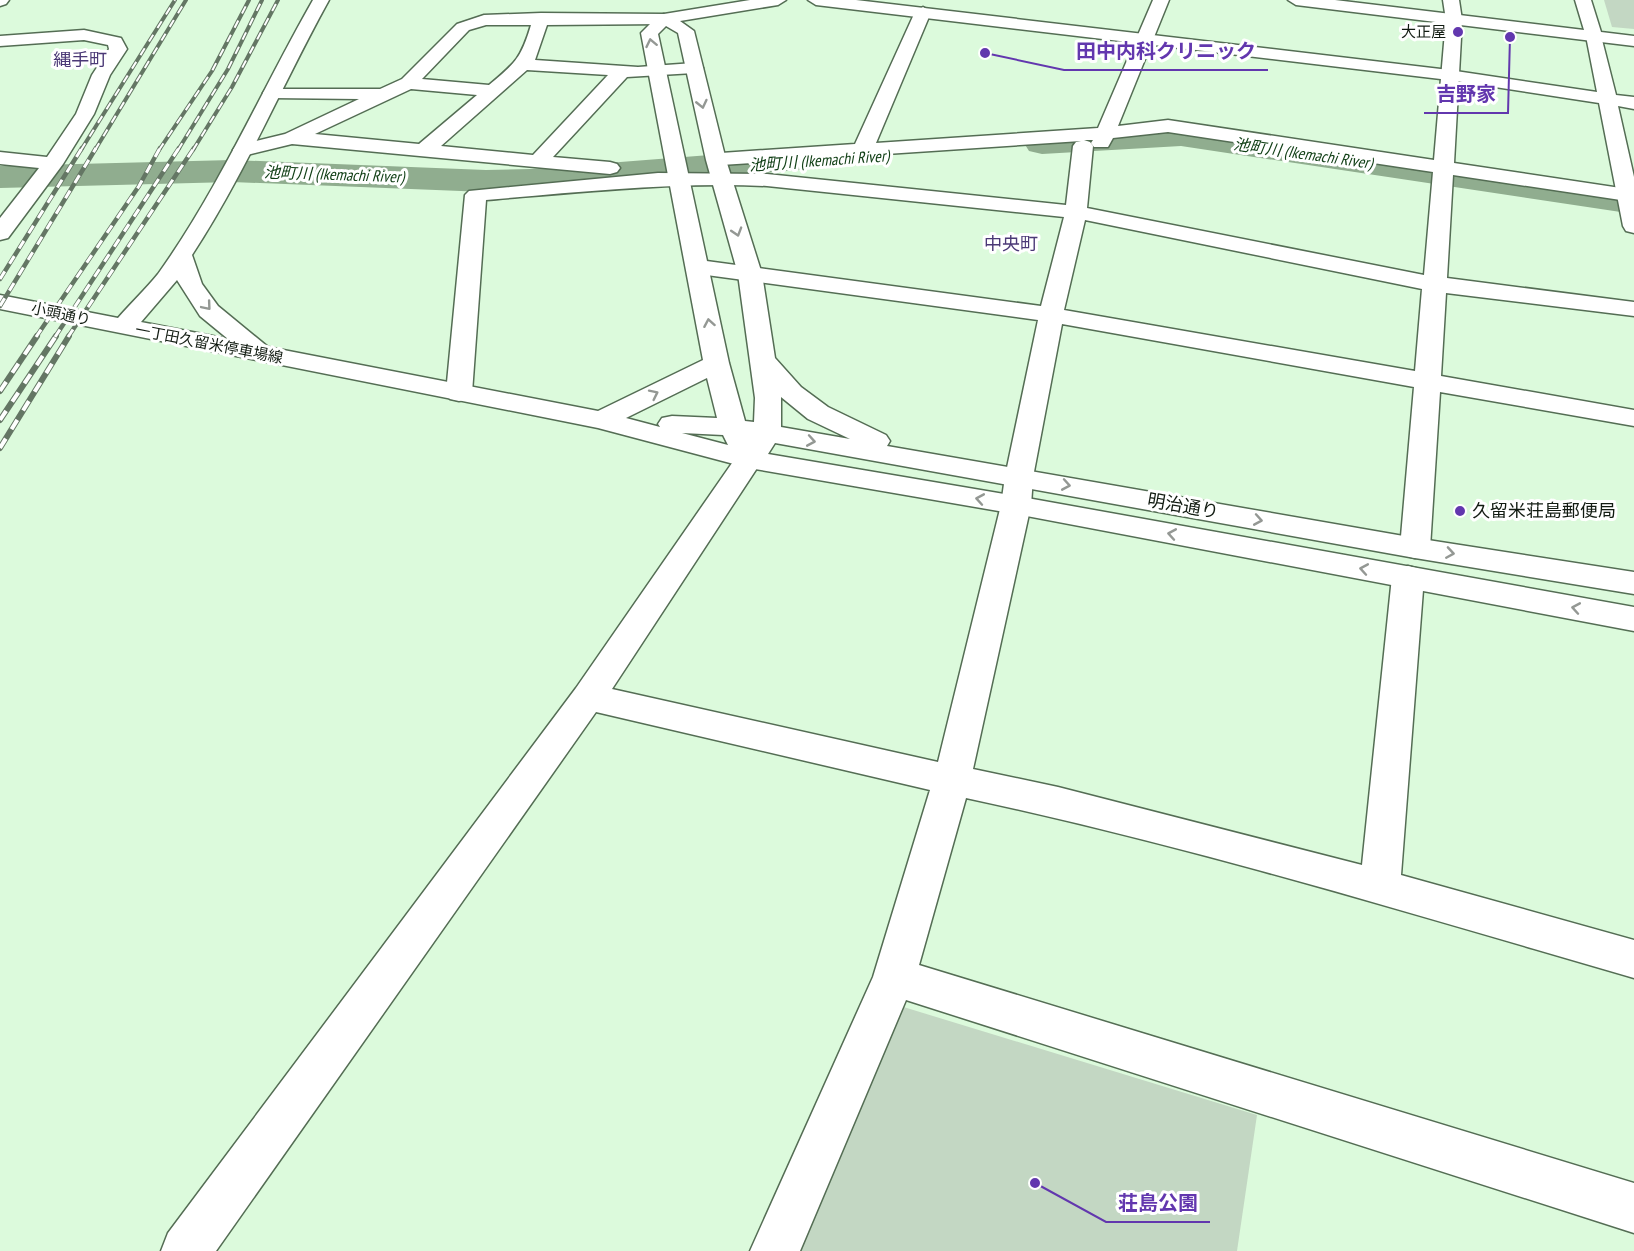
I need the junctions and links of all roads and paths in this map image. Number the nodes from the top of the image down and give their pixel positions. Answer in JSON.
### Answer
{"nodes":[{"id":1,"x":321,"y":0,"type":"edge"},
{"id":2,"x":661,"y":0,"type":"edge"},
{"id":3,"x":778,"y":0,"type":"edge"},
{"id":4,"x":816,"y":0,"type":"edge"},
{"id":5,"x":1161,"y":0,"type":"edge"},
{"id":6,"x":1296,"y":0,"type":"edge"},
{"id":7,"x":1451,"y":0,"type":"edge"},
{"id":8,"x":1583,"y":0,"type":"edge"},
{"id":9,"x":923,"y":12,"type":"junction"},
{"id":10,"x":541,"y":18,"type":"junction"},
{"id":11,"x":664,"y":19,"type":"junction"},
{"id":12,"x":1454,"y":20,"type":"junction"},
{"id":13,"x":1594,"y":36,"type":"junction"},
{"id":14,"x":1142,"y":39,"type":"junction"},
{"id":15,"x":0,"y":41,"type":"edge"},
{"id":16,"x":1634,"y":41,"type":"edge"},
{"id":17,"x":523,"y":65,"type":"junction"},
{"id":18,"x":694,"y":68,"type":"junction"},
{"id":19,"x":622,"y":71,"type":"junction"},
{"id":20,"x":657,"y":71,"type":"junction"},
{"id":21,"x":1449,"y":75,"type":"junction"},
{"id":22,"x":408,"y":83,"type":"junction"},
{"id":23,"x":493,"y":91,"type":"junction"},
{"id":24,"x":272,"y":93,"type":"junction"},
{"id":25,"x":382,"y":95,"type":"junction"},
{"id":26,"x":1608,"y":99,"type":"junction"},
{"id":27,"x":1634,"y":103,"type":"edge"},
{"id":28,"x":292,"y":138,"type":"junction"},
{"id":29,"x":1097,"y":141,"type":"junction"},
{"id":30,"x":423,"y":151,"type":"junction"},
{"id":31,"x":241,"y":153,"type":"junction"},
{"id":32,"x":0,"y":158,"type":"edge"},
{"id":33,"x":537,"y":162,"type":"junction"},
{"id":34,"x":865,"y":162,"type":"junction"},
{"id":35,"x":53,"y":164,"type":"junction"},
{"id":36,"x":718,"y":168,"type":"junction"},
{"id":37,"x":677,"y":171,"type":"junction"},
{"id":38,"x":1443,"y":172,"type":"junction"},
{"id":39,"x":767,"y":180,"type":"junction"},
{"id":40,"x":1632,"y":207,"type":"edge"},
{"id":41,"x":1076,"y":212,"type":"junction"},
{"id":42,"x":0,"y":233,"type":"edge"},
{"id":43,"x":181,"y":255,"type":"junction"},
{"id":44,"x":699,"y":267,"type":"junction"},
{"id":45,"x":750,"y":274,"type":"junction"},
{"id":46,"x":1434,"y":284,"type":"junction"},
{"id":47,"x":0,"y":302,"type":"edge"},
{"id":48,"x":1634,"y":309,"type":"edge"},
{"id":49,"x":1051,"y":315,"type":"junction"},
{"id":50,"x":123,"y":327,"type":"junction"},
{"id":51,"x":263,"y":354,"type":"junction"},
{"id":52,"x":762,"y":359,"type":"junction"},
{"id":53,"x":716,"y":363,"type":"junction"},
{"id":54,"x":1428,"y":382,"type":"junction"},
{"id":55,"x":459,"y":393,"type":"junction"},
{"id":56,"x":1634,"y":418,"type":"edge"},
{"id":57,"x":601,"y":420,"type":"junction"},
{"id":58,"x":733,"y":427,"type":"junction"},
{"id":59,"x":767,"y":433,"type":"junction"},
{"id":60,"x":749,"y":459,"type":"junction"},
{"id":61,"x":922,"y":460,"type":"junction"},
{"id":62,"x":1017,"y":491,"type":"junction"},
{"id":63,"x":1412,"y":562,"type":"junction"},
{"id":64,"x":1634,"y":583,"type":"edge"},
{"id":65,"x":1634,"y":619,"type":"edge"},
{"id":66,"x":588,"y":697,"type":"junction"},
{"id":67,"x":952,"y":780,"type":"junction"},
{"id":68,"x":1380,"y":887,"type":"junction"},
{"id":69,"x":1634,"y":959,"type":"edge"},
{"id":70,"x":894,"y":977,"type":"junction"},
{"id":71,"x":1634,"y":1208,"type":"edge"},
{"id":72,"x":186,"y":1251,"type":"edge"},
{"id":73,"x":775,"y":1251,"type":"edge"}],
"edges":[{"from":1,"to":24,"type":"street","name":"一丁田久留米停車場線"},
{"from":2,"to":11,"type":"street"},
{"from":3,"to":11,"type":"street"},
{"from":4,"to":9,"type":"street"},
{"from":5,"to":14,"type":"street"},
{"from":6,"to":12,"type":"street"},
{"from":7,"to":12,"type":"street"},
{"from":8,"to":13,"type":"street"},
{"from":9,"to":14,"type":"street"},
{"from":9,"to":34,"type":"street"},
{"from":10,"to":11,"type":"street"},
{"from":10,"to":17,"type":"street"},
{"from":10,"to":22,"type":"street"},
{"from":11,"to":18,"type":"street"},
{"from":20,"to":11,"type":"street","one_way":true},
{"from":12,"to":13,"type":"street"},
{"from":12,"to":21,"type":"street"},
{"from":13,"to":16,"type":"street"},
{"from":13,"to":26,"type":"street"},
{"from":14,"to":21,"type":"street"},
{"from":14,"to":29,"type":"street"},
{"from":15,"to":35,"type":"street"},
{"from":17,"to":19,"type":"street"},
{"from":17,"to":23,"type":"street"},
{"from":18,"to":20,"type":"street"},
{"from":18,"to":36,"type":"street","one_way":true},
{"from":19,"to":20,"type":"street"},
{"from":19,"to":33,"type":"street"},
{"from":20,"to":37,"type":"street"},
{"from":21,"to":26,"type":"street"},
{"from":21,"to":38,"type":"street"},
{"from":22,"to":23,"type":"street"},
{"from":22,"to":25,"type":"street"},
{"from":23,"to":30,"type":"street"},
{"from":24,"to":25,"type":"street"},
{"from":24,"to":31,"type":"street","name":"一丁田久留米停車場線"},
{"from":25,"to":28,"type":"street"},
{"from":26,"to":27,"type":"street"},
{"from":26,"to":40,"type":"street"},
{"from":28,"to":30,"type":"street"},
{"from":28,"to":31,"type":"street"},
{"from":29,"to":34,"type":"street"},
{"from":29,"to":34,"type":"street"},
{"from":29,"to":38,"type":"street"},
{"from":29,"to":41,"type":"street"},
{"from":30,"to":33,"type":"street"},
{"from":31,"to":43,"type":"street","name":"一丁田久留米停車場線"},
{"from":32,"to":35,"type":"street"},
{"from":33,"to":37,"type":"street"},
{"from":34,"to":36,"type":"street"},
{"from":34,"to":39,"type":"street"},
{"from":35,"to":42,"type":"street"},
{"from":36,"to":37,"type":"street"},
{"from":36,"to":39,"type":"street"},
{"from":36,"to":45,"type":"street","one_way":true},
{"from":37,"to":44,"type":"street"},
{"from":37,"to":55,"type":"street"},
{"from":38,"to":40,"type":"street"},
{"from":38,"to":46,"type":"street"},
{"from":39,"to":41,"type":"street"},
{"from":41,"to":46,"type":"street"},
{"from":41,"to":49,"type":"street"},
{"from":43,"to":50,"type":"street","name":"一丁田久留米停車場線"},
{"from":43,"to":51,"type":"street","one_way":true},
{"from":44,"to":45,"type":"street"},
{"from":53,"to":44,"type":"street","one_way":true},
{"from":45,"to":49,"type":"street"},
{"from":45,"to":52,"type":"street"},
{"from":46,"to":48,"type":"street"},
{"from":46,"to":54,"type":"street"},
{"from":47,"to":50,"type":"street","name":"小頭通り"},
{"from":49,"to":54,"type":"street"},
{"from":49,"to":62,"type":"street"},
{"from":50,"to":51,"type":"street","name":"一丁田久留米停車場線"},
{"from":51,"to":55,"type":"street","name":"一丁田久留米停車場線"},
{"from":52,"to":59,"type":"street"},
{"from":52,"to":61,"type":"street"},
{"from":57,"to":53,"type":"street","one_way":true},
{"from":53,"to":58,"type":"street"},
{"from":54,"to":56,"type":"street"},
{"from":54,"to":63,"type":"street"},
{"from":55,"to":57,"type":"street","name":"一丁田久留米停車場線"},
{"from":57,"to":58,"type":"street","name":"一丁田久留米停車場線"},
{"from":57,"to":60,"type":"street","name":"一丁田久留米停車場線"},
{"from":58,"to":59,"type":"street","name":"明治通り"},
{"from":58,"to":60,"type":"street"},
{"from":59,"to":60,"type":"street"},
{"from":59,"to":61,"type":"street","name":"明治通り","one_way":true},
{"from":62,"to":60,"type":"street","name":"明治通り","one_way":true},
{"from":60,"to":66,"type":"street"},
{"from":61,"to":62,"type":"street","name":"明治通り"},
{"from":62,"to":63,"type":"street","name":"明治通り"},
{"from":62,"to":67,"type":"street"},
{"from":63,"to":64,"type":"street","name":"明治通り","one_way":true},
{"from":65,"to":63,"type":"street","name":"明治通り","one_way":true},
{"from":63,"to":68,"type":"street"},
{"from":66,"to":67,"type":"street"},
{"from":66,"to":72,"type":"street"},
{"from":67,"to":68,"type":"street"},
{"from":67,"to":70,"type":"street"},
{"from":68,"to":69,"type":"street"},
{"from":70,"to":71,"type":"street"},
{"from":70,"to":73,"type":"street"}]}
